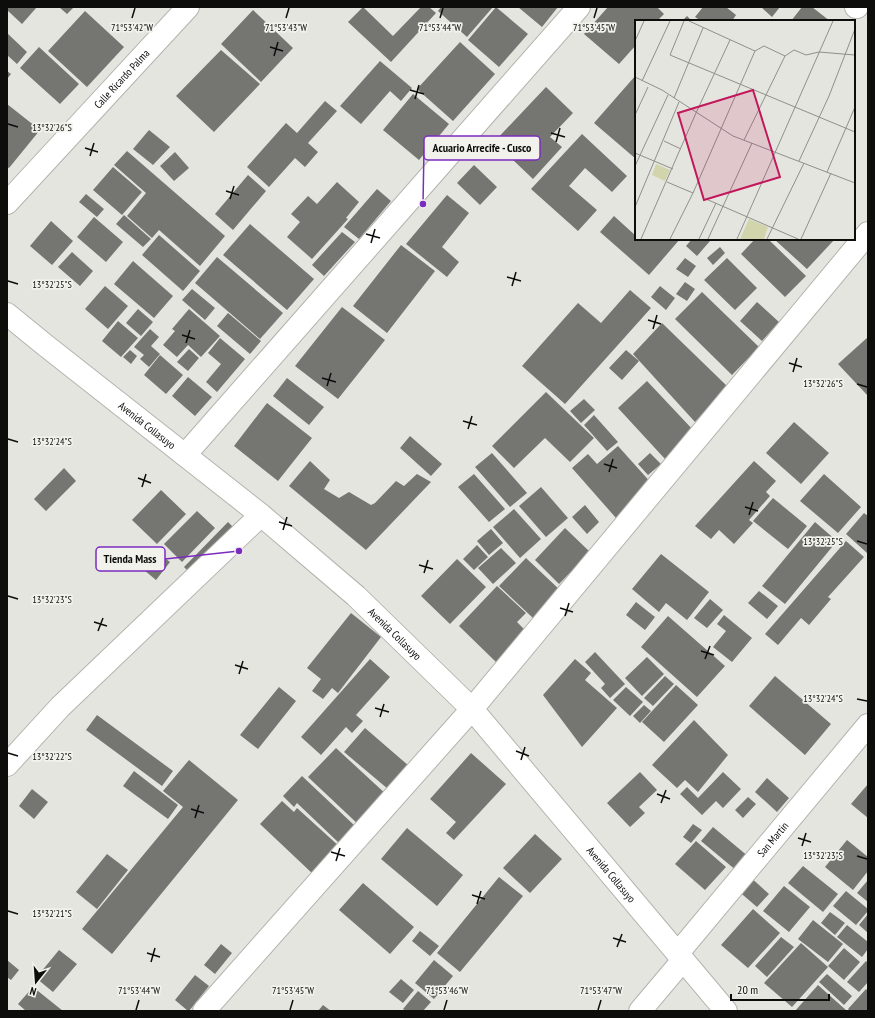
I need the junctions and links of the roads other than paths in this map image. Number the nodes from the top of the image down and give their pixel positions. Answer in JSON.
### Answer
{"nodes":[{"id":1,"x":188,"y":7,"type":"edge"},
{"id":2,"x":579,"y":7,"type":"edge"},
{"id":3,"x":7,"y":203,"type":"edge"},
{"id":4,"x":868,"y":233,"type":"edge"},
{"id":5,"x":7,"y":314,"type":"edge"},
{"id":6,"x":184,"y":455,"type":"junction"},
{"id":7,"x":261,"y":515,"type":"junction"},
{"id":8,"x":472,"y":709,"type":"junction"},
{"id":9,"x":868,"y":725,"type":"edge"},
{"id":10,"x":7,"y":765,"type":"edge"},
{"id":11,"x":681,"y":957,"type":"junction"},
{"id":12,"x":204,"y":1011,"type":"edge"},
{"id":13,"x":640,"y":1011,"type":"edge"},
{"id":14,"x":726,"y":1011,"type":"edge"}],
"edges":[{"from":1,"to":3,"type":"street","name":"Calle Ricardo Palma"},
{"from":2,"to":6,"type":"street"},
{"from":4,"to":8,"type":"street"},
{"from":5,"to":6,"type":"street","name":"Avenida Collasuyo"},
{"from":6,"to":7,"type":"street","name":"Avenida Collasuyo"},
{"from":7,"to":8,"type":"street","name":"Avenida Collasuyo"},
{"from":7,"to":10,"type":"street"},
{"from":8,"to":11,"type":"street","name":"Avenida Collasuyo"},
{"from":8,"to":12,"type":"street"},
{"from":9,"to":11,"type":"street","name":"San Martin"},
{"from":11,"to":13,"type":"street","name":"San Martin"},
{"from":11,"to":14,"type":"street","name":"Avenida Collasuyo"}]}
